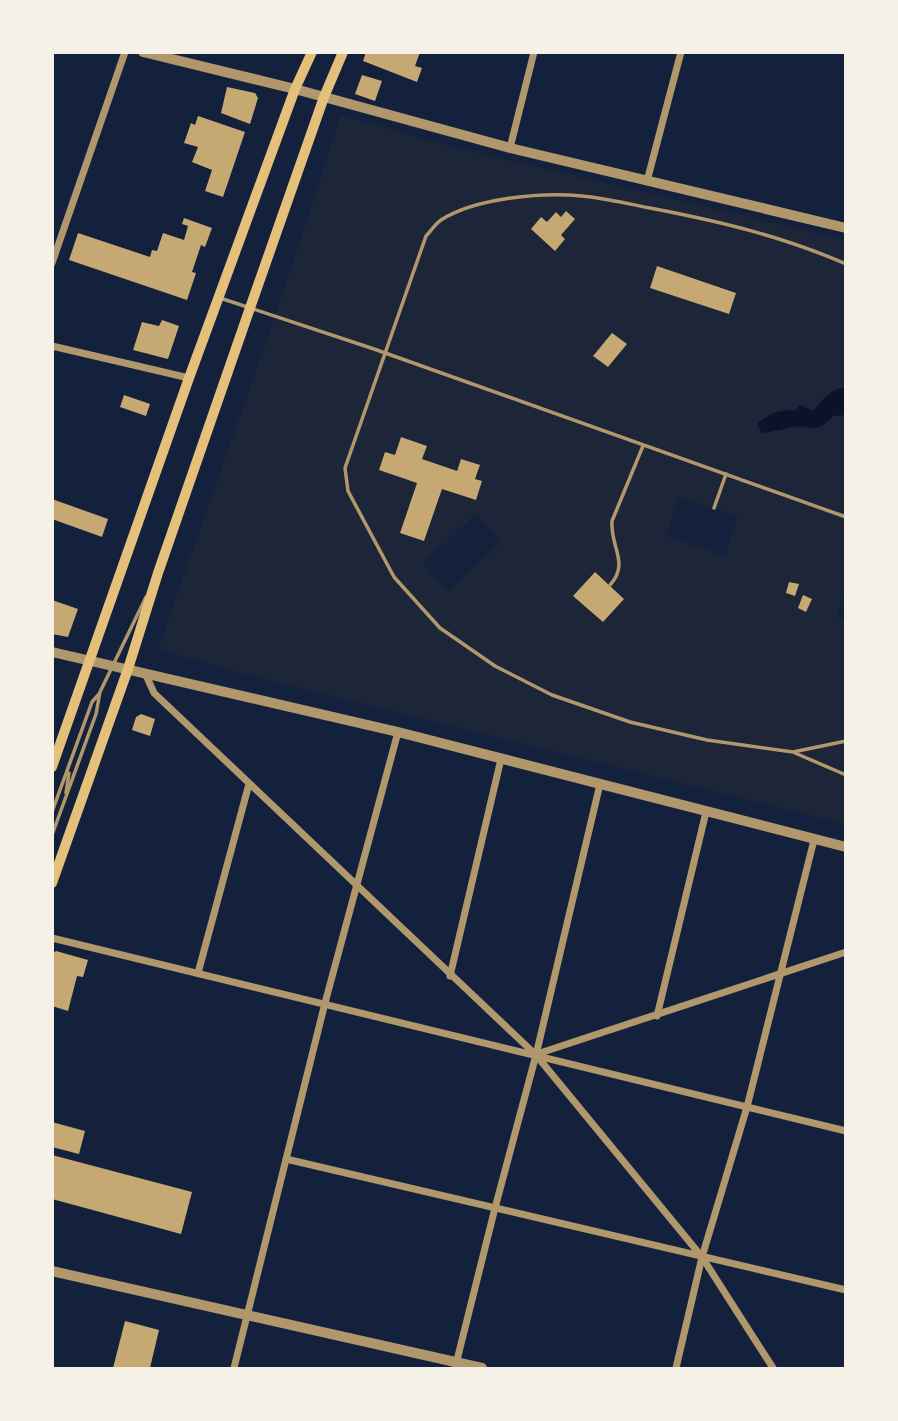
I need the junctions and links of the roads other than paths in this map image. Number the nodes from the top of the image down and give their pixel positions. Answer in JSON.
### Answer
{"nodes":[{"id":1,"x":125,"y":52,"type":"edge"},
{"id":2,"x":143,"y":52,"type":"edge"},
{"id":3,"x":312,"y":52,"type":"edge"},
{"id":4,"x":343,"y":52,"type":"edge"},
{"id":5,"x":534,"y":52,"type":"edge"},
{"id":6,"x":681,"y":52,"type":"edge"},
{"id":7,"x":295,"y":89,"type":"junction"},
{"id":8,"x":324,"y":97,"type":"junction"},
{"id":9,"x":510,"y":148,"type":"junction"},
{"id":10,"x":647,"y":181,"type":"junction"},
{"id":11,"x":845,"y":228,"type":"edge"},
{"id":12,"x":52,"y":263,"type":"edge"},
{"id":13,"x":845,"y":264,"type":"edge"},
{"id":14,"x":219,"y":297,"type":"junction"},
{"id":15,"x":250,"y":308,"type":"junction"},
{"id":16,"x":52,"y":346,"type":"edge"},
{"id":17,"x":386,"y":354,"type":"junction"},
{"id":18,"x":189,"y":378,"type":"junction"},
{"id":19,"x":643,"y":446,"type":"junction"},
{"id":20,"x":726,"y":474,"type":"junction"},
{"id":21,"x":714,"y":509,"type":"dead end"},
{"id":22,"x":845,"y":517,"type":"edge"},
{"id":23,"x":158,"y":573,"type":"junction"},
{"id":24,"x":610,"y":585,"type":"dead end"},
{"id":25,"x":52,"y":652,"type":"edge"},
{"id":26,"x":89,"y":660,"type":"junction"},
{"id":27,"x":111,"y":665,"type":"junction"},
{"id":28,"x":128,"y":668,"type":"junction"},
{"id":29,"x":145,"y":673,"type":"junction"},
{"id":30,"x":100,"y":692,"type":"junction"},
{"id":31,"x":398,"y":732,"type":"junction"},
{"id":32,"x":845,"y":741,"type":"edge"},
{"id":33,"x":793,"y":752,"type":"junction"},
{"id":34,"x":501,"y":759,"type":"junction"},
{"id":35,"x":70,"y":763,"type":"junction"},
{"id":36,"x":78,"y":766,"type":"junction"},
{"id":37,"x":52,"y":767,"type":"edge"},
{"id":38,"x":845,"y":775,"type":"edge"},
{"id":39,"x":68,"y":782,"type":"junction"},
{"id":40,"x":249,"y":784,"type":"junction"},
{"id":41,"x":600,"y":784,"type":"junction"},
{"id":42,"x":58,"y":796,"type":"junction"},
{"id":43,"x":66,"y":799,"type":"junction"},
{"id":44,"x":52,"y":812,"type":"edge"},
{"id":45,"x":706,"y":812,"type":"junction"},
{"id":46,"x":52,"y":835,"type":"edge"},
{"id":47,"x":814,"y":840,"type":"junction"},
{"id":48,"x":845,"y":847,"type":"edge"},
{"id":49,"x":52,"y":883,"type":"edge"},
{"id":50,"x":357,"y":885,"type":"junction"},
{"id":51,"x":52,"y":938,"type":"edge"},
{"id":52,"x":845,"y":952,"type":"edge"},
{"id":53,"x":198,"y":972,"type":"junction"},
{"id":54,"x":779,"y":974,"type":"junction"},
{"id":55,"x":450,"y":975,"type":"junction"},
{"id":56,"x":325,"y":1003,"type":"junction"},
{"id":57,"x":657,"y":1016,"type":"junction"},
{"id":58,"x":536,"y":1055,"type":"junction"},
{"id":59,"x":747,"y":1107,"type":"junction"},
{"id":60,"x":845,"y":1131,"type":"edge"},
{"id":61,"x":286,"y":1159,"type":"junction"},
{"id":62,"x":495,"y":1208,"type":"junction"},
{"id":63,"x":702,"y":1257,"type":"junction"},
{"id":64,"x":52,"y":1271,"type":"edge"},
{"id":65,"x":845,"y":1290,"type":"edge"},
{"id":66,"x":247,"y":1315,"type":"junction"},
{"id":67,"x":456,"y":1366,"type":"edge"},
{"id":68,"x":234,"y":1368,"type":"edge"},
{"id":69,"x":482,"y":1368,"type":"edge"},
{"id":70,"x":676,"y":1368,"type":"edge"},
{"id":71,"x":773,"y":1368,"type":"edge"}],
"edges":[{"from":1,"to":12,"type":"street"},
{"from":2,"to":7,"type":"street"},
{"from":3,"to":7,"type":"main road"},
{"from":4,"to":8,"type":"main road"},
{"from":5,"to":9,"type":"street"},
{"from":6,"to":10,"type":"street"},
{"from":7,"to":8,"type":"street"},
{"from":7,"to":14,"type":"main road"},
{"from":8,"to":9,"type":"street"},
{"from":8,"to":15,"type":"main road"},
{"from":9,"to":10,"type":"street"},
{"from":10,"to":11,"type":"street"},
{"from":13,"to":17,"type":"lane"},
{"from":14,"to":15,"type":"lane"},
{"from":14,"to":18,"type":"main road"},
{"from":15,"to":17,"type":"lane"},
{"from":15,"to":23,"type":"main road"},
{"from":16,"to":18,"type":"street"},
{"from":17,"to":19,"type":"lane"},
{"from":17,"to":33,"type":"lane"},
{"from":18,"to":26,"type":"main road"},
{"from":19,"to":20,"type":"lane"},
{"from":19,"to":24,"type":"lane"},
{"from":20,"to":21,"type":"lane"},
{"from":20,"to":22,"type":"lane"},
{"from":23,"to":27,"type":"lane"},
{"from":23,"to":28,"type":"main road"},
{"from":25,"to":26,"type":"street"},
{"from":26,"to":27,"type":"street"},
{"from":26,"to":37,"type":"main road"},
{"from":27,"to":28,"type":"street"},
{"from":27,"to":30,"type":"lane"},
{"from":28,"to":29,"type":"street"},
{"from":28,"to":49,"type":"main road"},
{"from":29,"to":31,"type":"street"},
{"from":29,"to":40,"type":"street"},
{"from":30,"to":35,"type":"lane"},
{"from":30,"to":36,"type":"lane"},
{"from":31,"to":34,"type":"street"},
{"from":31,"to":50,"type":"street"},
{"from":32,"to":33,"type":"lane"},
{"from":33,"to":38,"type":"lane"},
{"from":34,"to":41,"type":"street"},
{"from":34,"to":55,"type":"street"},
{"from":35,"to":39,"type":"lane"},
{"from":35,"to":42,"type":"lane"},
{"from":36,"to":39,"type":"lane"},
{"from":36,"to":43,"type":"lane"},
{"from":39,"to":42,"type":"lane"},
{"from":39,"to":43,"type":"lane"},
{"from":40,"to":50,"type":"street"},
{"from":40,"to":53,"type":"street"},
{"from":41,"to":45,"type":"street"},
{"from":41,"to":58,"type":"street"},
{"from":42,"to":44,"type":"lane"},
{"from":43,"to":46,"type":"lane"},
{"from":45,"to":47,"type":"street"},
{"from":45,"to":57,"type":"street"},
{"from":47,"to":48,"type":"street"},
{"from":47,"to":54,"type":"street"},
{"from":50,"to":55,"type":"street"},
{"from":50,"to":56,"type":"street"},
{"from":51,"to":53,"type":"street"},
{"from":52,"to":54,"type":"street"},
{"from":53,"to":56,"type":"street"},
{"from":54,"to":57,"type":"street"},
{"from":54,"to":59,"type":"street"},
{"from":55,"to":58,"type":"street"},
{"from":56,"to":58,"type":"street"},
{"from":56,"to":61,"type":"street"},
{"from":57,"to":58,"type":"street"},
{"from":58,"to":59,"type":"street"},
{"from":58,"to":62,"type":"street"},
{"from":58,"to":63,"type":"street"},
{"from":59,"to":60,"type":"street"},
{"from":59,"to":63,"type":"street"},
{"from":61,"to":62,"type":"street"},
{"from":61,"to":66,"type":"street"},
{"from":62,"to":63,"type":"street"},
{"from":62,"to":67,"type":"street"},
{"from":63,"to":65,"type":"street"},
{"from":63,"to":70,"type":"street"},
{"from":63,"to":71,"type":"street"},
{"from":64,"to":66,"type":"street"},
{"from":66,"to":67,"type":"street"},
{"from":66,"to":68,"type":"street"},
{"from":67,"to":69,"type":"street"}]}
